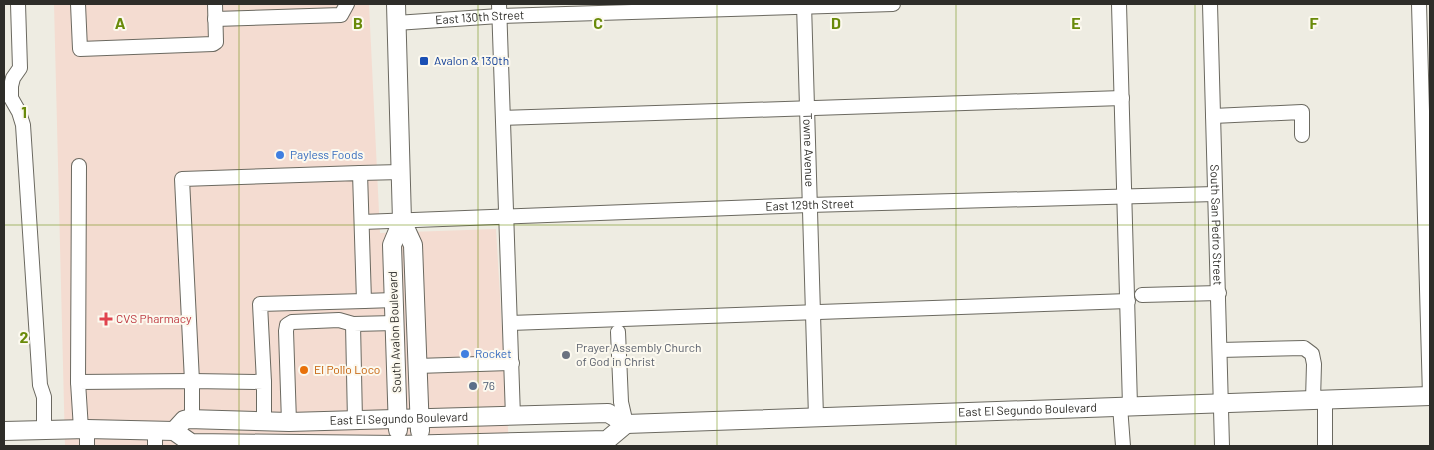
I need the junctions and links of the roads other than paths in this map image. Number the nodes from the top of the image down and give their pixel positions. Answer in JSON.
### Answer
{"nodes":[{"id":1,"x":18,"y":4,"type":"edge"},
{"id":2,"x":78,"y":4,"type":"edge"},
{"id":3,"x":215,"y":4,"type":"edge"},
{"id":4,"x":347,"y":4,"type":"edge"},
{"id":5,"x":396,"y":4,"type":"edge"},
{"id":6,"x":893,"y":4,"type":"edge"},
{"id":7,"x":1119,"y":4,"type":"edge"},
{"id":8,"x":1210,"y":4,"type":"edge"},
{"id":9,"x":1419,"y":4,"type":"edge"},
{"id":10,"x":804,"y":5,"type":"edge"},
{"id":11,"x":499,"y":10,"type":"edge"},
{"id":12,"x":215,"y":19,"type":"junction"},
{"id":13,"x":396,"y":23,"type":"junction"},
{"id":14,"x":1122,"y":98,"type":"junction"},
{"id":15,"x":806,"y":108,"type":"junction"},
{"id":16,"x":1213,"y":116,"type":"junction"},
{"id":17,"x":503,"y":118,"type":"junction"},
{"id":18,"x":1302,"y":135,"type":"dead end"},
{"id":19,"x":79,"y":166,"type":"dead end"},
{"id":20,"x":401,"y":172,"type":"junction"},
{"id":21,"x":360,"y":173,"type":"junction"},
{"id":22,"x":1215,"y":194,"type":"junction"},
{"id":23,"x":1125,"y":196,"type":"junction"},
{"id":24,"x":809,"y":205,"type":"junction"},
{"id":25,"x":506,"y":216,"type":"junction"},
{"id":26,"x":402,"y":221,"type":"junction"},
{"id":27,"x":362,"y":222,"type":"junction"},
{"id":28,"x":1218,"y":293,"type":"junction"},
{"id":29,"x":1142,"y":295,"type":"dead end"},
{"id":30,"x":394,"y":300,"type":"junction"},
{"id":31,"x":364,"y":301,"type":"junction"},
{"id":32,"x":1128,"y":301,"type":"junction"},
{"id":33,"x":813,"y":312,"type":"junction"},
{"id":34,"x":395,"y":323,"type":"junction"},
{"id":35,"x":510,"y":323,"type":"junction"},
{"id":36,"x":352,"y":324,"type":"junction"},
{"id":37,"x":618,"y":332,"type":"dead end"},
{"id":38,"x":1220,"y":350,"type":"junction"},
{"id":39,"x":512,"y":363,"type":"junction"},
{"id":40,"x":417,"y":366,"type":"junction"},
{"id":41,"x":192,"y":381,"type":"junction"},
{"id":42,"x":78,"y":382,"type":"junction"},
{"id":43,"x":264,"y":382,"type":"junction"},
{"id":44,"x":1430,"y":396,"type":"edge"},
{"id":45,"x":1320,"y":399,"type":"junction"},
{"id":46,"x":1220,"y":403,"type":"junction"},
{"id":47,"x":1125,"y":406,"type":"junction"},
{"id":48,"x":513,"y":417,"type":"junction"},
{"id":49,"x":816,"y":418,"type":"junction"},
{"id":50,"x":192,"y":419,"type":"junction"},
{"id":51,"x":420,"y":419,"type":"junction"},
{"id":52,"x":398,"y":420,"type":"junction"},
{"id":53,"x":264,"y":421,"type":"junction"},
{"id":54,"x":355,"y":421,"type":"junction"},
{"id":55,"x":289,"y":422,"type":"junction"},
{"id":56,"x":626,"y":424,"type":"junction"},
{"id":57,"x":44,"y":430,"type":"junction"},
{"id":58,"x":4,"y":431,"type":"edge"},
{"id":59,"x":174,"y":431,"type":"junction"},
{"id":60,"x":85,"y":435,"type":"edge"},
{"id":61,"x":155,"y":438,"type":"edge"},
{"id":62,"x":560,"y":444,"type":"edge"},
{"id":63,"x":246,"y":445,"type":"edge"},
{"id":64,"x":498,"y":445,"type":"edge"},
{"id":65,"x":277,"y":446,"type":"edge"},
{"id":66,"x":398,"y":446,"type":"edge"},
{"id":67,"x":420,"y":446,"type":"edge"},
{"id":68,"x":1123,"y":446,"type":"edge"},
{"id":69,"x":1222,"y":446,"type":"edge"},
{"id":70,"x":1325,"y":446,"type":"edge"}],
"edges":[{"from":1,"to":57,"type":"street"},
{"from":2,"to":12,"type":"street"},
{"from":3,"to":12,"type":"street"},
{"from":4,"to":12,"type":"street"},
{"from":5,"to":13,"type":"main road","name":"South Avalon Boulevard"},
{"from":6,"to":10,"type":"street","name":"East 130th Street"},
{"from":7,"to":14,"type":"street"},
{"from":8,"to":16,"type":"street","name":"South San Pedro Street"},
{"from":9,"to":44,"type":"street"},
{"from":10,"to":11,"type":"street","name":"East 130th Street"},
{"from":10,"to":15,"type":"street","name":"Towne Avenue"},
{"from":11,"to":13,"type":"street","name":"East 130th Street"},
{"from":11,"to":17,"type":"street"},
{"from":13,"to":20,"type":"main road","name":"South Avalon Boulevard"},
{"from":14,"to":15,"type":"street"},
{"from":14,"to":23,"type":"street"},
{"from":15,"to":17,"type":"street"},
{"from":15,"to":24,"type":"street","name":"Towne Avenue"},
{"from":16,"to":18,"type":"street"},
{"from":16,"to":22,"type":"street","name":"South San Pedro Street"},
{"from":17,"to":25,"type":"street"},
{"from":19,"to":42,"type":"street"},
{"from":20,"to":21,"type":"street"},
{"from":20,"to":26,"type":"main road","name":"South Avalon Boulevard"},
{"from":21,"to":27,"type":"street"},
{"from":21,"to":41,"type":"street"},
{"from":22,"to":23,"type":"street","name":"East 129th Street"},
{"from":22,"to":28,"type":"street","name":"South San Pedro Street"},
{"from":23,"to":24,"type":"street","name":"East 129th Street"},
{"from":23,"to":32,"type":"street"},
{"from":24,"to":25,"type":"street","name":"East 129th Street"},
{"from":24,"to":33,"type":"street","name":"Towne Avenue"},
{"from":25,"to":26,"type":"street","name":"East 129th Street"},
{"from":25,"to":35,"type":"street"},
{"from":26,"to":27,"type":"street","name":"East 129th Street"},
{"from":26,"to":30,"type":"main road","name":"South Avalon Boulevard"},
{"from":26,"to":40,"type":"main road","name":"South Avalon Boulevard"},
{"from":27,"to":31,"type":"street"},
{"from":28,"to":29,"type":"street"},
{"from":28,"to":38,"type":"street","name":"South San Pedro Street"},
{"from":30,"to":31,"type":"street"},
{"from":30,"to":34,"type":"main road","name":"South Avalon Boulevard"},
{"from":31,"to":43,"type":"street"},
{"from":32,"to":33,"type":"street"},
{"from":32,"to":47,"type":"street"},
{"from":33,"to":35,"type":"street"},
{"from":33,"to":49,"type":"street","name":"Towne Avenue"},
{"from":34,"to":36,"type":"street"},
{"from":34,"to":52,"type":"main road","name":"South Avalon Boulevard"},
{"from":35,"to":39,"type":"street"},
{"from":36,"to":54,"type":"street"},
{"from":36,"to":55,"type":"street"},
{"from":37,"to":56,"type":"street"},
{"from":38,"to":45,"type":"street"},
{"from":38,"to":46,"type":"street","name":"South San Pedro Street"},
{"from":39,"to":40,"type":"street"},
{"from":39,"to":48,"type":"street"},
{"from":40,"to":51,"type":"main road","name":"South Avalon Boulevard"},
{"from":41,"to":42,"type":"street"},
{"from":41,"to":43,"type":"street"},
{"from":41,"to":50,"type":"street"},
{"from":42,"to":60,"type":"street"},
{"from":43,"to":53,"type":"street"},
{"from":44,"to":45,"type":"main road","name":"East El Segundo Boulevard"},
{"from":45,"to":46,"type":"main road","name":"East El Segundo Boulevard"},
{"from":45,"to":70,"type":"street"},
{"from":46,"to":47,"type":"main road","name":"East El Segundo Boulevard"},
{"from":46,"to":69,"type":"street","name":"South San Pedro Street"},
{"from":47,"to":49,"type":"main road","name":"East El Segundo Boulevard"},
{"from":47,"to":68,"type":"street"},
{"from":48,"to":51,"type":"main road","name":"East El Segundo Boulevard"},
{"from":48,"to":56,"type":"main road","name":"East El Segundo Boulevard"},
{"from":49,"to":56,"type":"main road","name":"East El Segundo Boulevard"},
{"from":50,"to":53,"type":"main road","name":"East El Segundo Boulevard"},
{"from":50,"to":59,"type":"main road"},
{"from":51,"to":52,"type":"main road","name":"East El Segundo Boulevard"},
{"from":51,"to":67,"type":"main road","name":"South Avalon Boulevard"},
{"from":52,"to":54,"type":"main road","name":"East El Segundo Boulevard"},
{"from":52,"to":66,"type":"main road","name":"South Avalon Boulevard"},
{"from":53,"to":55,"type":"main road","name":"East El Segundo Boulevard"},
{"from":54,"to":55,"type":"main road","name":"East El Segundo Boulevard"},
{"from":56,"to":62,"type":"main road","name":"East El Segundo Boulevard"},
{"from":57,"to":58,"type":"main road","name":"East El Segundo Boulevard"},
{"from":57,"to":60,"type":"main road","name":"East El Segundo Boulevard"},
{"from":59,"to":61,"type":"main road","name":"East El Segundo Boulevard"},
{"from":59,"to":63,"type":"main road","name":"East El Segundo Boulevard"},
{"from":60,"to":61,"type":"main road","name":"East El Segundo Boulevard"},
{"from":62,"to":64,"type":"main road","name":"East El Segundo Boulevard"},
{"from":63,"to":65,"type":"main road","name":"East El Segundo Boulevard"},
{"from":64,"to":67,"type":"main road","name":"East El Segundo Boulevard"},
{"from":65,"to":66,"type":"main road","name":"East El Segundo Boulevard"},
{"from":66,"to":67,"type":"main road","name":"East El Segundo Boulevard"}]}
